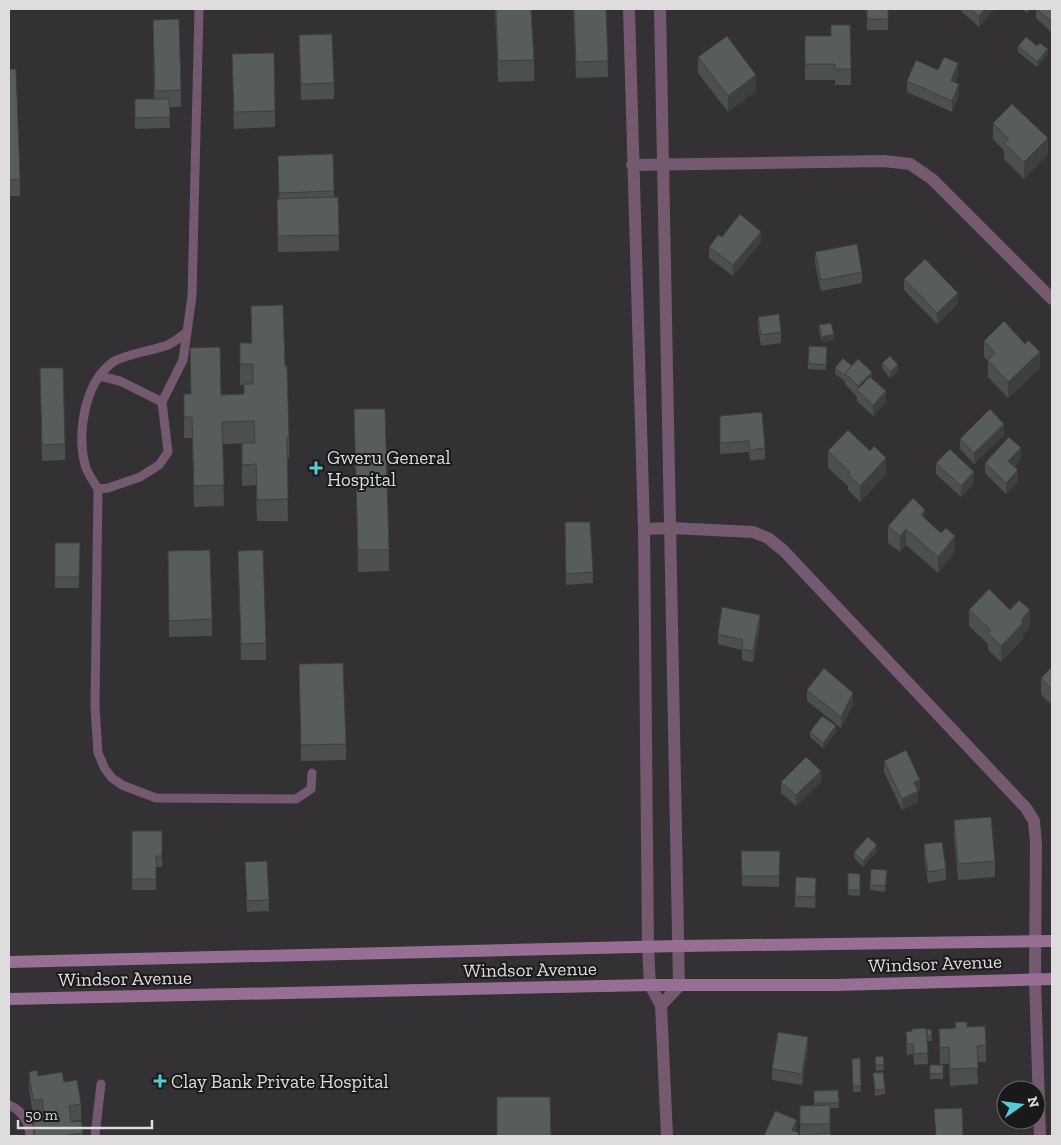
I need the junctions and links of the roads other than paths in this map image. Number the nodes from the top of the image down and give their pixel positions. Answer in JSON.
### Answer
{"nodes":[{"id":1,"x":199,"y":9,"type":"edge"},
{"id":2,"x":629,"y":9,"type":"edge"},
{"id":3,"x":660,"y":9,"type":"edge"},
{"id":4,"x":664,"y":164,"type":"junction"},
{"id":5,"x":632,"y":165,"type":"junction"},
{"id":6,"x":1052,"y":299,"type":"edge"},
{"id":7,"x":187,"y":332,"type":"junction"},
{"id":8,"x":99,"y":376,"type":"junction"},
{"id":9,"x":162,"y":402,"type":"junction"},
{"id":10,"x":98,"y":489,"type":"junction"},
{"id":11,"x":671,"y":528,"type":"junction"},
{"id":12,"x":644,"y":529,"type":"junction"},
{"id":13,"x":312,"y":773,"type":"dead end"},
{"id":14,"x":1035,"y":941,"type":"junction"},
{"id":15,"x":1052,"y":941,"type":"edge"},
{"id":16,"x":679,"y":946,"type":"junction"},
{"id":17,"x":648,"y":947,"type":"junction"},
{"id":18,"x":9,"y":962,"type":"edge"},
{"id":19,"x":1035,"y":979,"type":"junction"},
{"id":20,"x":1052,"y":979,"type":"edge"},
{"id":21,"x":650,"y":985,"type":"junction"},
{"id":22,"x":679,"y":986,"type":"junction"},
{"id":23,"x":9,"y":999,"type":"edge"},
{"id":24,"x":661,"y":1005,"type":"junction"},
{"id":25,"x":101,"y":1084,"type":"dead end"},
{"id":26,"x":9,"y":1106,"type":"edge"},
{"id":27,"x":30,"y":1136,"type":"edge"},
{"id":28,"x":96,"y":1136,"type":"edge"},
{"id":29,"x":667,"y":1136,"type":"edge"},
{"id":30,"x":1040,"y":1136,"type":"edge"}],
"edges":[{"from":1,"to":7,"type":"lane"},
{"from":2,"to":5,"type":"street"},
{"from":3,"to":4,"type":"street"},
{"from":4,"to":5,"type":"street"},
{"from":4,"to":6,"type":"street"},
{"from":4,"to":11,"type":"street"},
{"from":5,"to":12,"type":"street"},
{"from":7,"to":8,"type":"lane"},
{"from":7,"to":9,"type":"lane"},
{"from":8,"to":9,"type":"lane"},
{"from":8,"to":10,"type":"lane"},
{"from":9,"to":10,"type":"lane"},
{"from":10,"to":13,"type":"lane"},
{"from":11,"to":12,"type":"street"},
{"from":11,"to":14,"type":"street"},
{"from":11,"to":16,"type":"street"},
{"from":12,"to":17,"type":"street"},
{"from":14,"to":15,"type":"main road","name":"Windsor Avenue"},
{"from":14,"to":16,"type":"main road","name":"Windsor Avenue"},
{"from":14,"to":19,"type":"street"},
{"from":16,"to":17,"type":"main road","name":"Windsor Avenue"},
{"from":16,"to":22,"type":"street"},
{"from":17,"to":18,"type":"main road","name":"Windsor Avenue"},
{"from":17,"to":21,"type":"street"},
{"from":19,"to":20,"type":"main road","name":"Windsor Avenue"},
{"from":19,"to":22,"type":"main road","name":"Windsor Avenue"},
{"from":19,"to":30,"type":"street"},
{"from":21,"to":22,"type":"main road","name":"Windsor Avenue"},
{"from":21,"to":23,"type":"main road","name":"Windsor Avenue"},
{"from":21,"to":24,"type":"street"},
{"from":22,"to":24,"type":"street"},
{"from":24,"to":29,"type":"street"},
{"from":25,"to":28,"type":"lane"},
{"from":26,"to":27,"type":"lane"}]}
